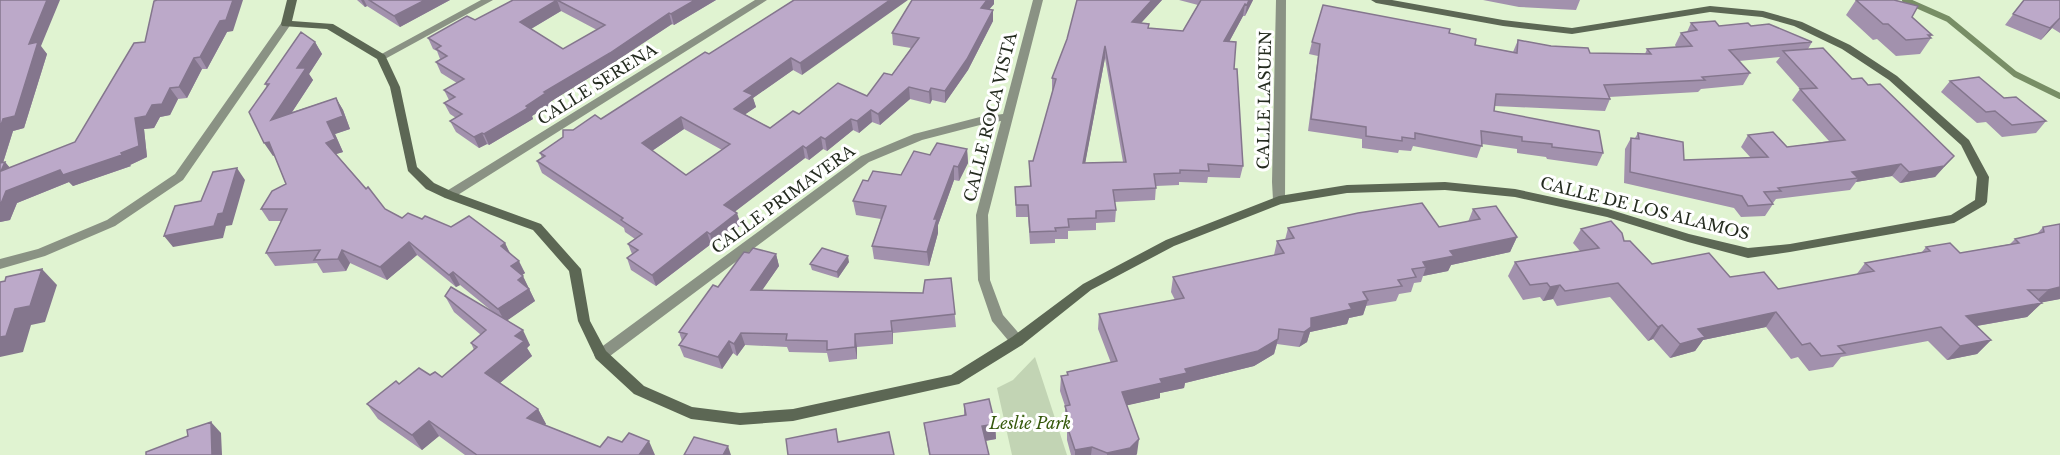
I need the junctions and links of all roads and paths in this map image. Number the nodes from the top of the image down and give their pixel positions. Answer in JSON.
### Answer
{"nodes":[{"id":1,"x":292,"y":0,"type":"edge"},
{"id":2,"x":488,"y":0,"type":"edge"},
{"id":3,"x":762,"y":0,"type":"edge"},
{"id":4,"x":1038,"y":0,"type":"edge"},
{"id":5,"x":1281,"y":0,"type":"edge"},
{"id":6,"x":1376,"y":0,"type":"edge"},
{"id":7,"x":286,"y":24,"type":"junction"},
{"id":8,"x":381,"y":57,"type":"junction"},
{"id":9,"x":1006,"y":117,"type":"junction"},
{"id":10,"x":449,"y":195,"type":"junction"},
{"id":11,"x":1279,"y":200,"type":"junction"},
{"id":12,"x":0,"y":264,"type":"edge"},
{"id":13,"x":1017,"y":341,"type":"junction"},
{"id":14,"x":601,"y":355,"type":"junction"}],
"edges":[{"from":1,"to":7,"type":"street"},
{"from":2,"to":8,"type":"street"},
{"from":3,"to":10,"type":"street","name":"CALLE SERENA"},
{"from":4,"to":9,"type":"street","name":"CALLE ROCA VISTA"},
{"from":5,"to":11,"type":"street","name":"CALLE LASUEN"},
{"from":6,"to":11,"type":"street","name":"CALLE DE LOS ALAMOS"},
{"from":7,"to":8,"type":"street"},
{"from":7,"to":12,"type":"street"},
{"from":8,"to":10,"type":"street","name":"CALLE DE LOS ALAMOS"},
{"from":9,"to":13,"type":"street","name":"CALLE ROCA VISTA"},
{"from":9,"to":14,"type":"street","name":"CALLE PRIMAVERA"},
{"from":10,"to":14,"type":"street","name":"CALLE DE LOS ALAMOS"},
{"from":11,"to":13,"type":"street","name":"CALLE DE LOS ALAMOS"},
{"from":13,"to":14,"type":"street","name":"CALLE DE LOS ALAMOS"}]}
